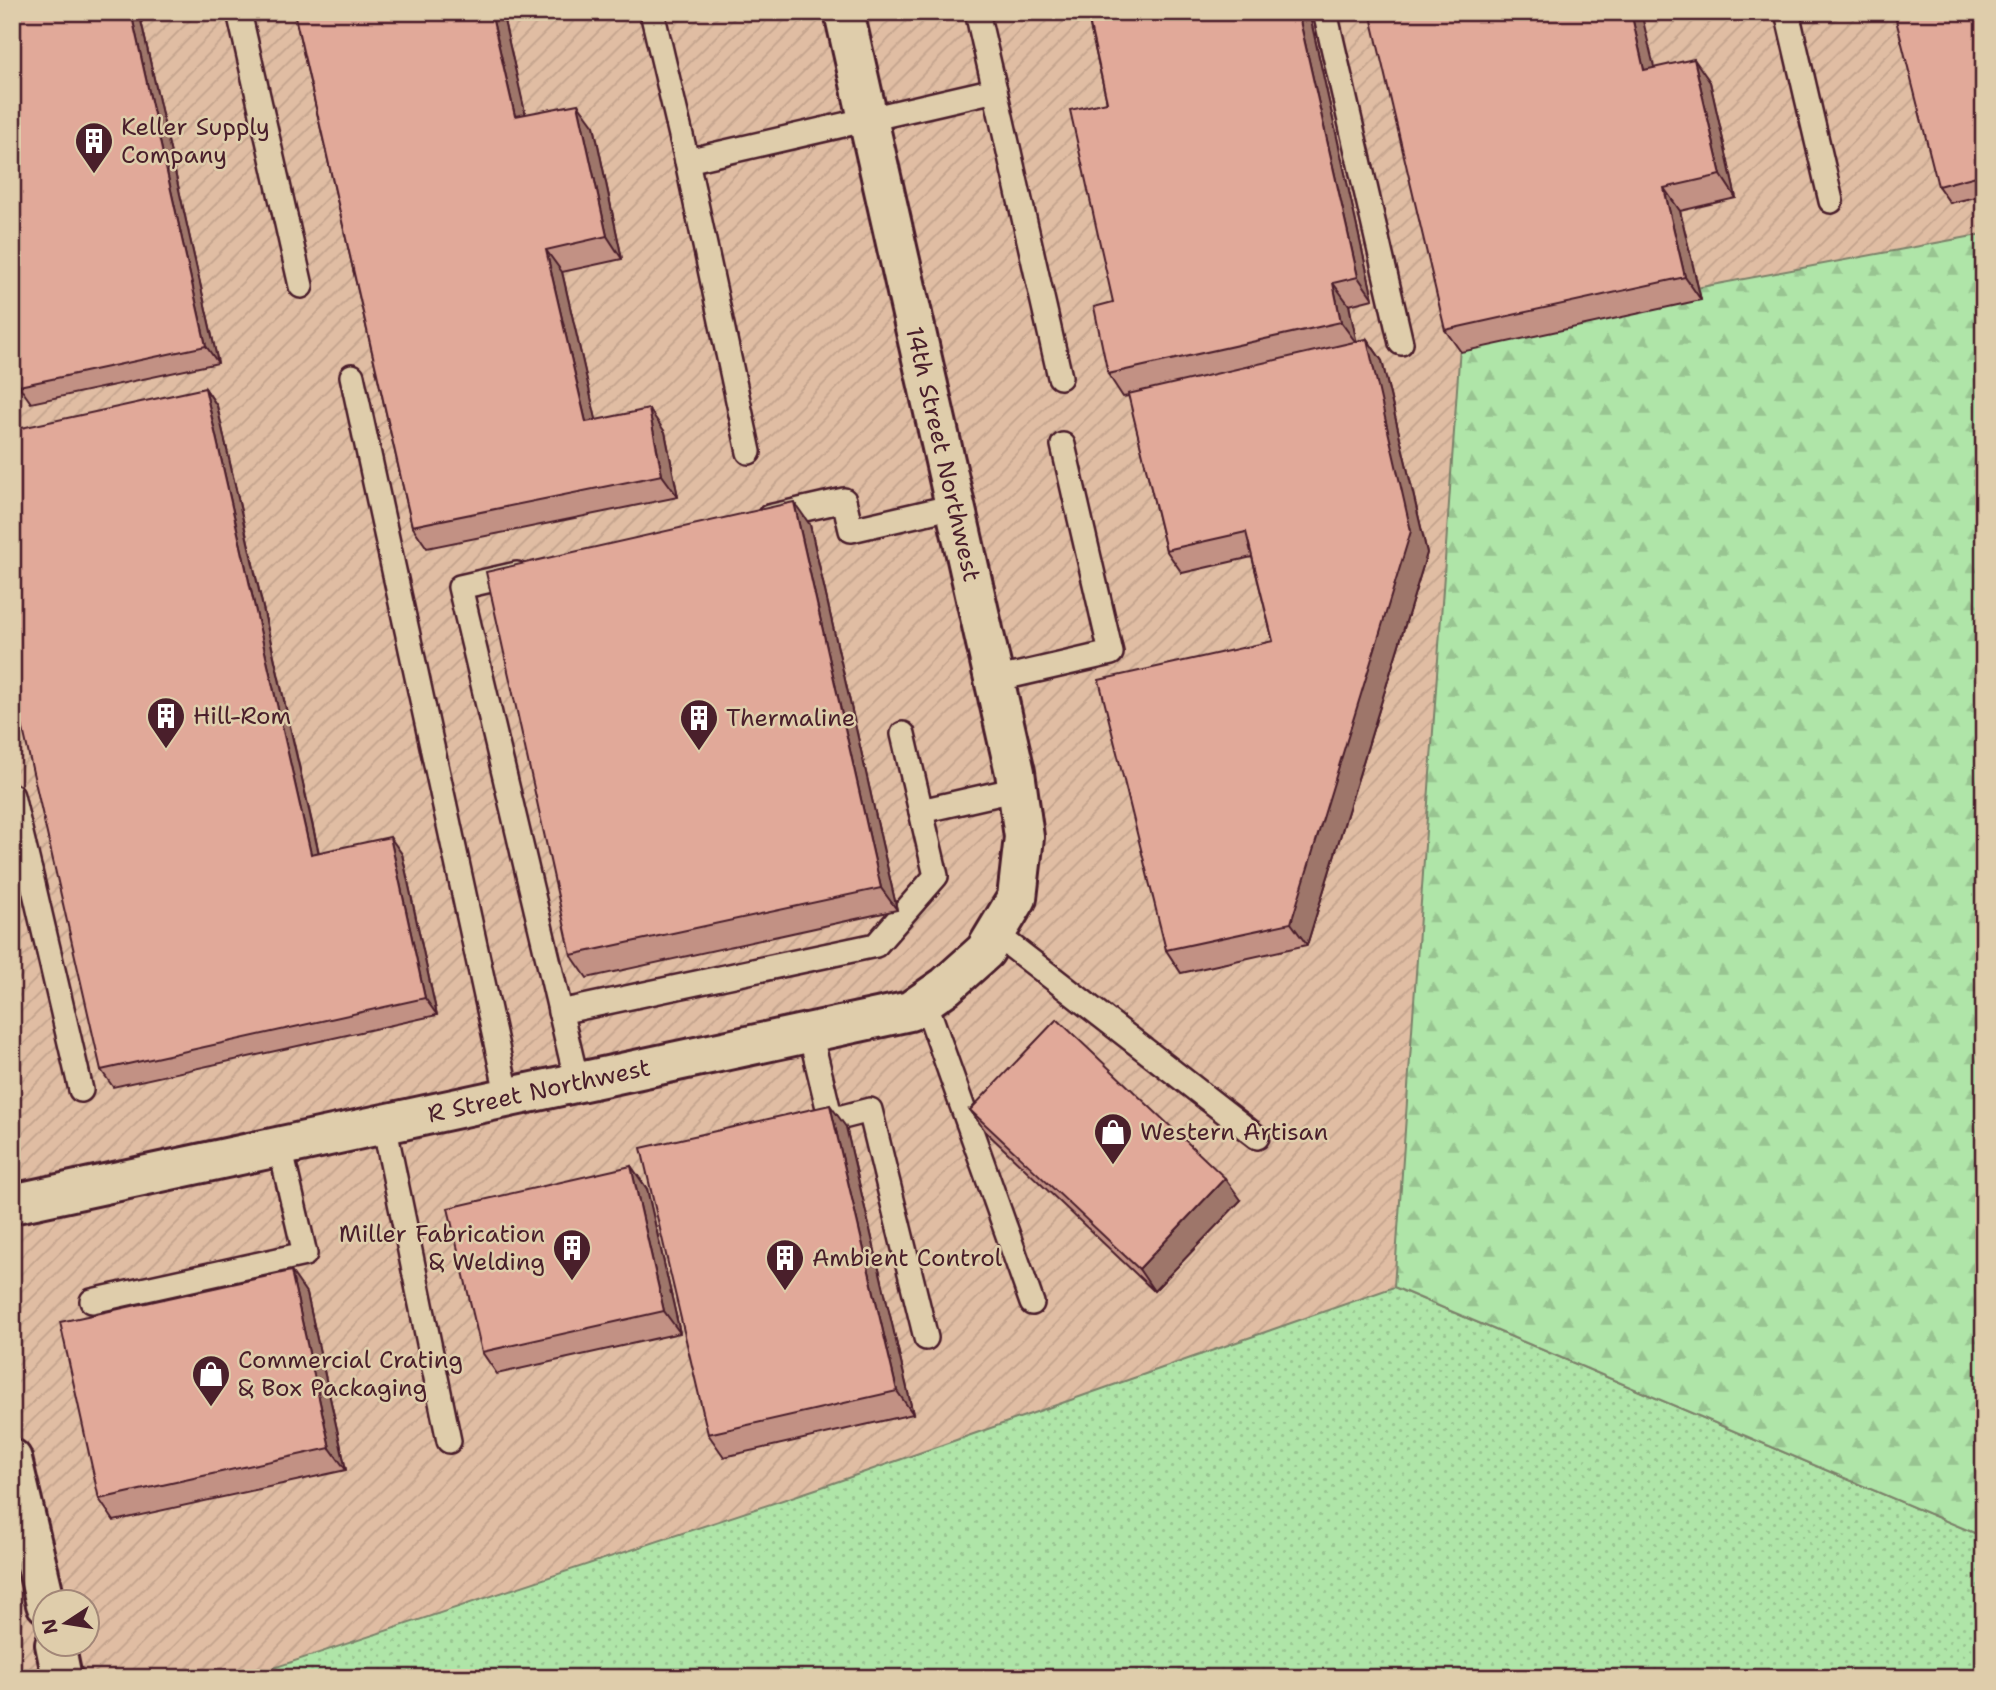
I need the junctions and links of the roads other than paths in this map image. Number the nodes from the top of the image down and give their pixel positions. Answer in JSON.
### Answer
{"nodes":[{"id":1,"x":239,"y":12,"type":"edge"},
{"id":2,"x":652,"y":12,"type":"edge"},
{"id":3,"x":844,"y":12,"type":"edge"},
{"id":4,"x":977,"y":12,"type":"edge"},
{"id":5,"x":1325,"y":12,"type":"edge"},
{"id":6,"x":1787,"y":12,"type":"edge"},
{"id":7,"x":995,"y":90,"type":"junction"},
{"id":8,"x":868,"y":120,"type":"junction"},
{"id":9,"x":687,"y":161,"type":"junction"},
{"id":10,"x":1831,"y":201,"type":"dead end"},
{"id":11,"x":301,"y":286,"type":"dead end"},
{"id":12,"x":1401,"y":343,"type":"dead end"},
{"id":13,"x":352,"y":376,"type":"dead end"},
{"id":14,"x":1060,"y":377,"type":"dead end"},
{"id":15,"x":1063,"y":445,"type":"dead end"},
{"id":16,"x":749,"y":452,"type":"dead end"},
{"id":17,"x":955,"y":506,"type":"junction"},
{"id":18,"x":751,"y":521,"type":"edge"},
{"id":19,"x":540,"y":569,"type":"edge"},
{"id":20,"x":994,"y":680,"type":"junction"},
{"id":21,"x":903,"y":734,"type":"dead end"},
{"id":22,"x":1017,"y":789,"type":"junction"},
{"id":23,"x":12,"y":796,"type":"edge"},
{"id":24,"x":921,"y":811,"type":"junction"},
{"id":25,"x":21,"y":873,"type":"edge"},
{"id":26,"x":1017,"y":898,"type":"joint"},
{"id":27,"x":996,"y":934,"type":"junction"},
{"id":28,"x":925,"y":1001,"type":"junction"},
{"id":29,"x":560,"y":1012,"type":"junction"},
{"id":30,"x":810,"y":1032,"type":"junction"},
{"id":31,"x":577,"y":1083,"type":"junction"},
{"id":32,"x":81,"y":1090,"type":"dead end"},
{"id":33,"x":509,"y":1098,"type":"junction"},
{"id":34,"x":384,"y":1124,"type":"junction"},
{"id":35,"x":1257,"y":1137,"type":"dead end"},
{"id":36,"x":280,"y":1147,"type":"junction"},
{"id":37,"x":12,"y":1204,"type":"edge"},
{"id":38,"x":92,"y":1301,"type":"dead end"},
{"id":39,"x":1032,"y":1303,"type":"dead end"},
{"id":40,"x":926,"y":1338,"type":"dead end"},
{"id":41,"x":449,"y":1441,"type":"dead end"},
{"id":42,"x":12,"y":1459,"type":"edge"},
{"id":43,"x":42,"y":1588,"type":"edge"},
{"id":44,"x":58,"y":1658,"type":"edge"},
{"id":45,"x":62,"y":1678,"type":"edge"}],
"edges":[{"from":1,"to":11,"type":"lane"},
{"from":2,"to":9,"type":"lane"},
{"from":3,"to":8,"type":"street","name":"14th Street Northwest"},
{"from":4,"to":7,"type":"lane"},
{"from":5,"to":12,"type":"lane"},
{"from":6,"to":10,"type":"lane"},
{"from":7,"to":8,"type":"lane"},
{"from":7,"to":14,"type":"lane"},
{"from":8,"to":9,"type":"lane"},
{"from":8,"to":17,"type":"street","name":"14th Street Northwest"},
{"from":9,"to":16,"type":"lane"},
{"from":13,"to":33,"type":"lane"},
{"from":15,"to":20,"type":"lane"},
{"from":17,"to":18,"type":"lane"},
{"from":17,"to":20,"type":"street","name":"14th Street Northwest"},
{"from":19,"to":29,"type":"lane"},
{"from":20,"to":22,"type":"street","name":"14th Street Northwest"},
{"from":21,"to":24,"type":"lane"},
{"from":22,"to":24,"type":"lane"},
{"from":22,"to":26,"type":"street","name":"14th Street Northwest"},
{"from":23,"to":25,"type":"lane"},
{"from":24,"to":29,"type":"lane"},
{"from":25,"to":32,"type":"lane"},
{"from":26,"to":27,"type":"street","name":"R Street Northwest"},
{"from":27,"to":28,"type":"street","name":"R Street Northwest"},
{"from":27,"to":35,"type":"lane"},
{"from":28,"to":30,"type":"street","name":"R Street Northwest"},
{"from":28,"to":39,"type":"lane"},
{"from":29,"to":31,"type":"lane"},
{"from":30,"to":31,"type":"street","name":"R Street Northwest"},
{"from":30,"to":40,"type":"lane"},
{"from":31,"to":33,"type":"street","name":"R Street Northwest"},
{"from":33,"to":34,"type":"street","name":"R Street Northwest"},
{"from":34,"to":36,"type":"street","name":"R Street Northwest"},
{"from":34,"to":41,"type":"lane"},
{"from":36,"to":37,"type":"street","name":"R Street Northwest"},
{"from":36,"to":38,"type":"lane"},
{"from":42,"to":43,"type":"street"},
{"from":44,"to":45,"type":"street"}]}
